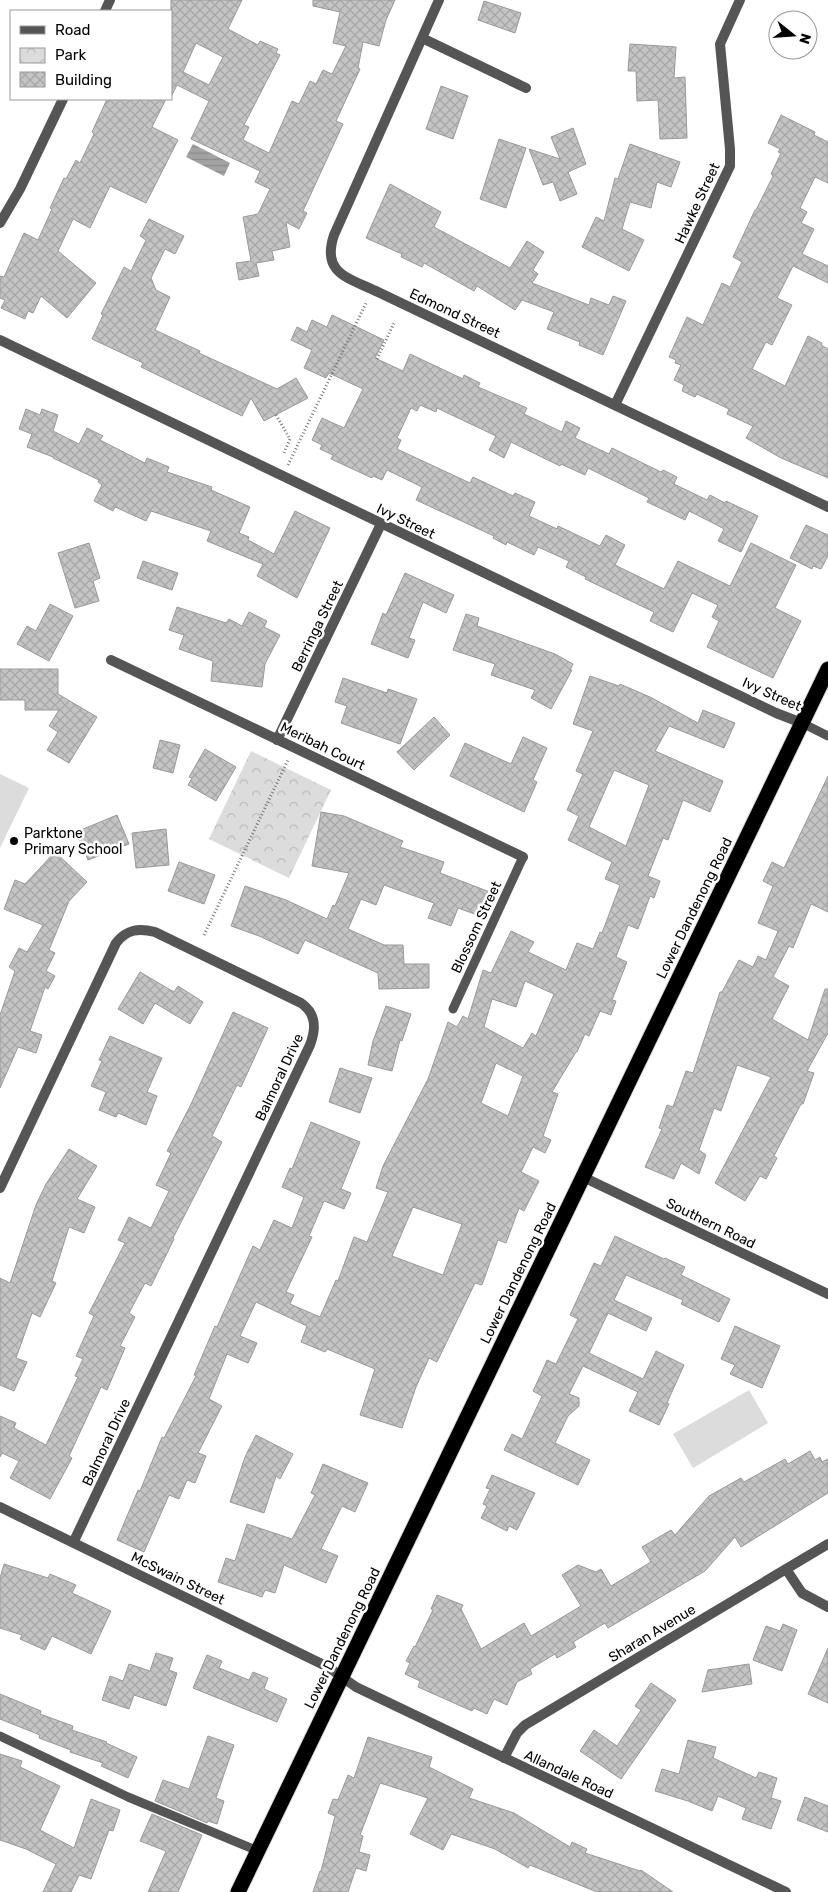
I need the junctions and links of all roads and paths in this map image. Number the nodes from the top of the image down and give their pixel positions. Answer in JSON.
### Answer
{"nodes":[{"id":1,"x":439,"y":0,"type":"edge"},
{"id":2,"x":740,"y":0,"type":"edge"},
{"id":3,"x":422,"y":38,"type":"junction"},
{"id":4,"x":526,"y":88,"type":"dead end"},
{"id":5,"x":63,"y":100,"type":"edge"},
{"id":6,"x":0,"y":223,"type":"edge"},
{"id":7,"x":373,"y":290,"type":"junction"},
{"id":8,"x":395,"y":321,"type":"dead end"},
{"id":9,"x":0,"y":340,"type":"edge"},
{"id":10,"x":377,"y":359,"type":"dead end"},
{"id":11,"x":615,"y":405,"type":"junction"},
{"id":12,"x":276,"y":415,"type":"dead end"},
{"id":13,"x":283,"y":456,"type":"dead end"},
{"id":14,"x":282,"y":476,"type":"junction"},
{"id":15,"x":828,"y":507,"type":"edge"},
{"id":16,"x":381,"y":524,"type":"junction"},
{"id":17,"x":111,"y":660,"type":"dead end"},
{"id":18,"x":828,"y":669,"type":"edge"},
{"id":19,"x":802,"y":723,"type":"junction"},
{"id":20,"x":828,"y":736,"type":"edge"},
{"id":21,"x":278,"y":740,"type":"junction"},
{"id":22,"x":294,"y":748,"type":"junction"},
{"id":23,"x":524,"y":857,"type":"joint"},
{"id":24,"x":204,"y":935,"type":"dead end"},
{"id":25,"x":453,"y":1009,"type":"dead end"},
{"id":26,"x":583,"y":1177,"type":"junction"},
{"id":27,"x":0,"y":1188,"type":"edge"},
{"id":28,"x":828,"y":1294,"type":"edge"},
{"id":29,"x":0,"y":1507,"type":"edge"},
{"id":30,"x":74,"y":1541,"type":"junction"},
{"id":31,"x":828,"y":1544,"type":"edge"},
{"id":32,"x":786,"y":1569,"type":"junction"},
{"id":33,"x":828,"y":1607,"type":"edge"},
{"id":34,"x":341,"y":1677,"type":"junction"},
{"id":35,"x":0,"y":1736,"type":"edge"},
{"id":36,"x":504,"y":1758,"type":"junction"},
{"id":37,"x":258,"y":1851,"type":"junction"},
{"id":38,"x":238,"y":1892,"type":"edge"},
{"id":39,"x":786,"y":1892,"type":"edge"}],
"edges":[{"from":1,"to":3,"type":"street","name":"Edmond Street"},
{"from":2,"to":11,"type":"street","name":"Hawke Street"},
{"from":3,"to":4,"type":"street"},
{"from":3,"to":7,"type":"street","name":"Edmond Street"},
{"from":5,"to":6,"type":"street"},
{"from":7,"to":11,"type":"street","name":"Edmond Street"},
{"from":7,"to":14,"type":"path"},
{"from":8,"to":10,"type":"path"},
{"from":9,"to":14,"type":"street","name":"Ivy Street"},
{"from":11,"to":15,"type":"street","name":"Edmond Street"},
{"from":12,"to":13,"type":"path"},
{"from":14,"to":16,"type":"street","name":"Ivy Street"},
{"from":16,"to":19,"type":"street","name":"Ivy Street"},
{"from":16,"to":21,"type":"street","name":"Berringa Street"},
{"from":17,"to":21,"type":"street","name":"Meribah Court"},
{"from":18,"to":19,"type":"highway","name":"Lower Dandenong Road"},
{"from":19,"to":20,"type":"lane"},
{"from":19,"to":26,"type":"highway","name":"Lower Dandenong Road"},
{"from":21,"to":22,"type":"street","name":"Meribah Court"},
{"from":22,"to":23,"type":"street","name":"Meribah Court"},
{"from":22,"to":24,"type":"path"},
{"from":23,"to":25,"type":"lane","name":"Blossom Street"},
{"from":26,"to":28,"type":"street","name":"Southern Road"},
{"from":26,"to":34,"type":"highway","name":"Lower Dandenong Road"},
{"from":27,"to":30,"type":"street","name":"Balmoral Drive"},
{"from":29,"to":30,"type":"street","name":"McSwain Street"},
{"from":30,"to":34,"type":"street","name":"McSwain Street"},
{"from":31,"to":32,"type":"street","name":"Sharan Avenue"},
{"from":32,"to":33,"type":"street"},
{"from":32,"to":36,"type":"street","name":"Sharan Avenue"},
{"from":34,"to":36,"type":"street","name":"Allandale Road"},
{"from":34,"to":37,"type":"highway","name":"Lower Dandenong Road"},
{"from":35,"to":37,"type":"lane"},
{"from":36,"to":39,"type":"street","name":"Allandale Road"},
{"from":37,"to":38,"type":"highway","name":"Lower Dandenong Road"}]}
